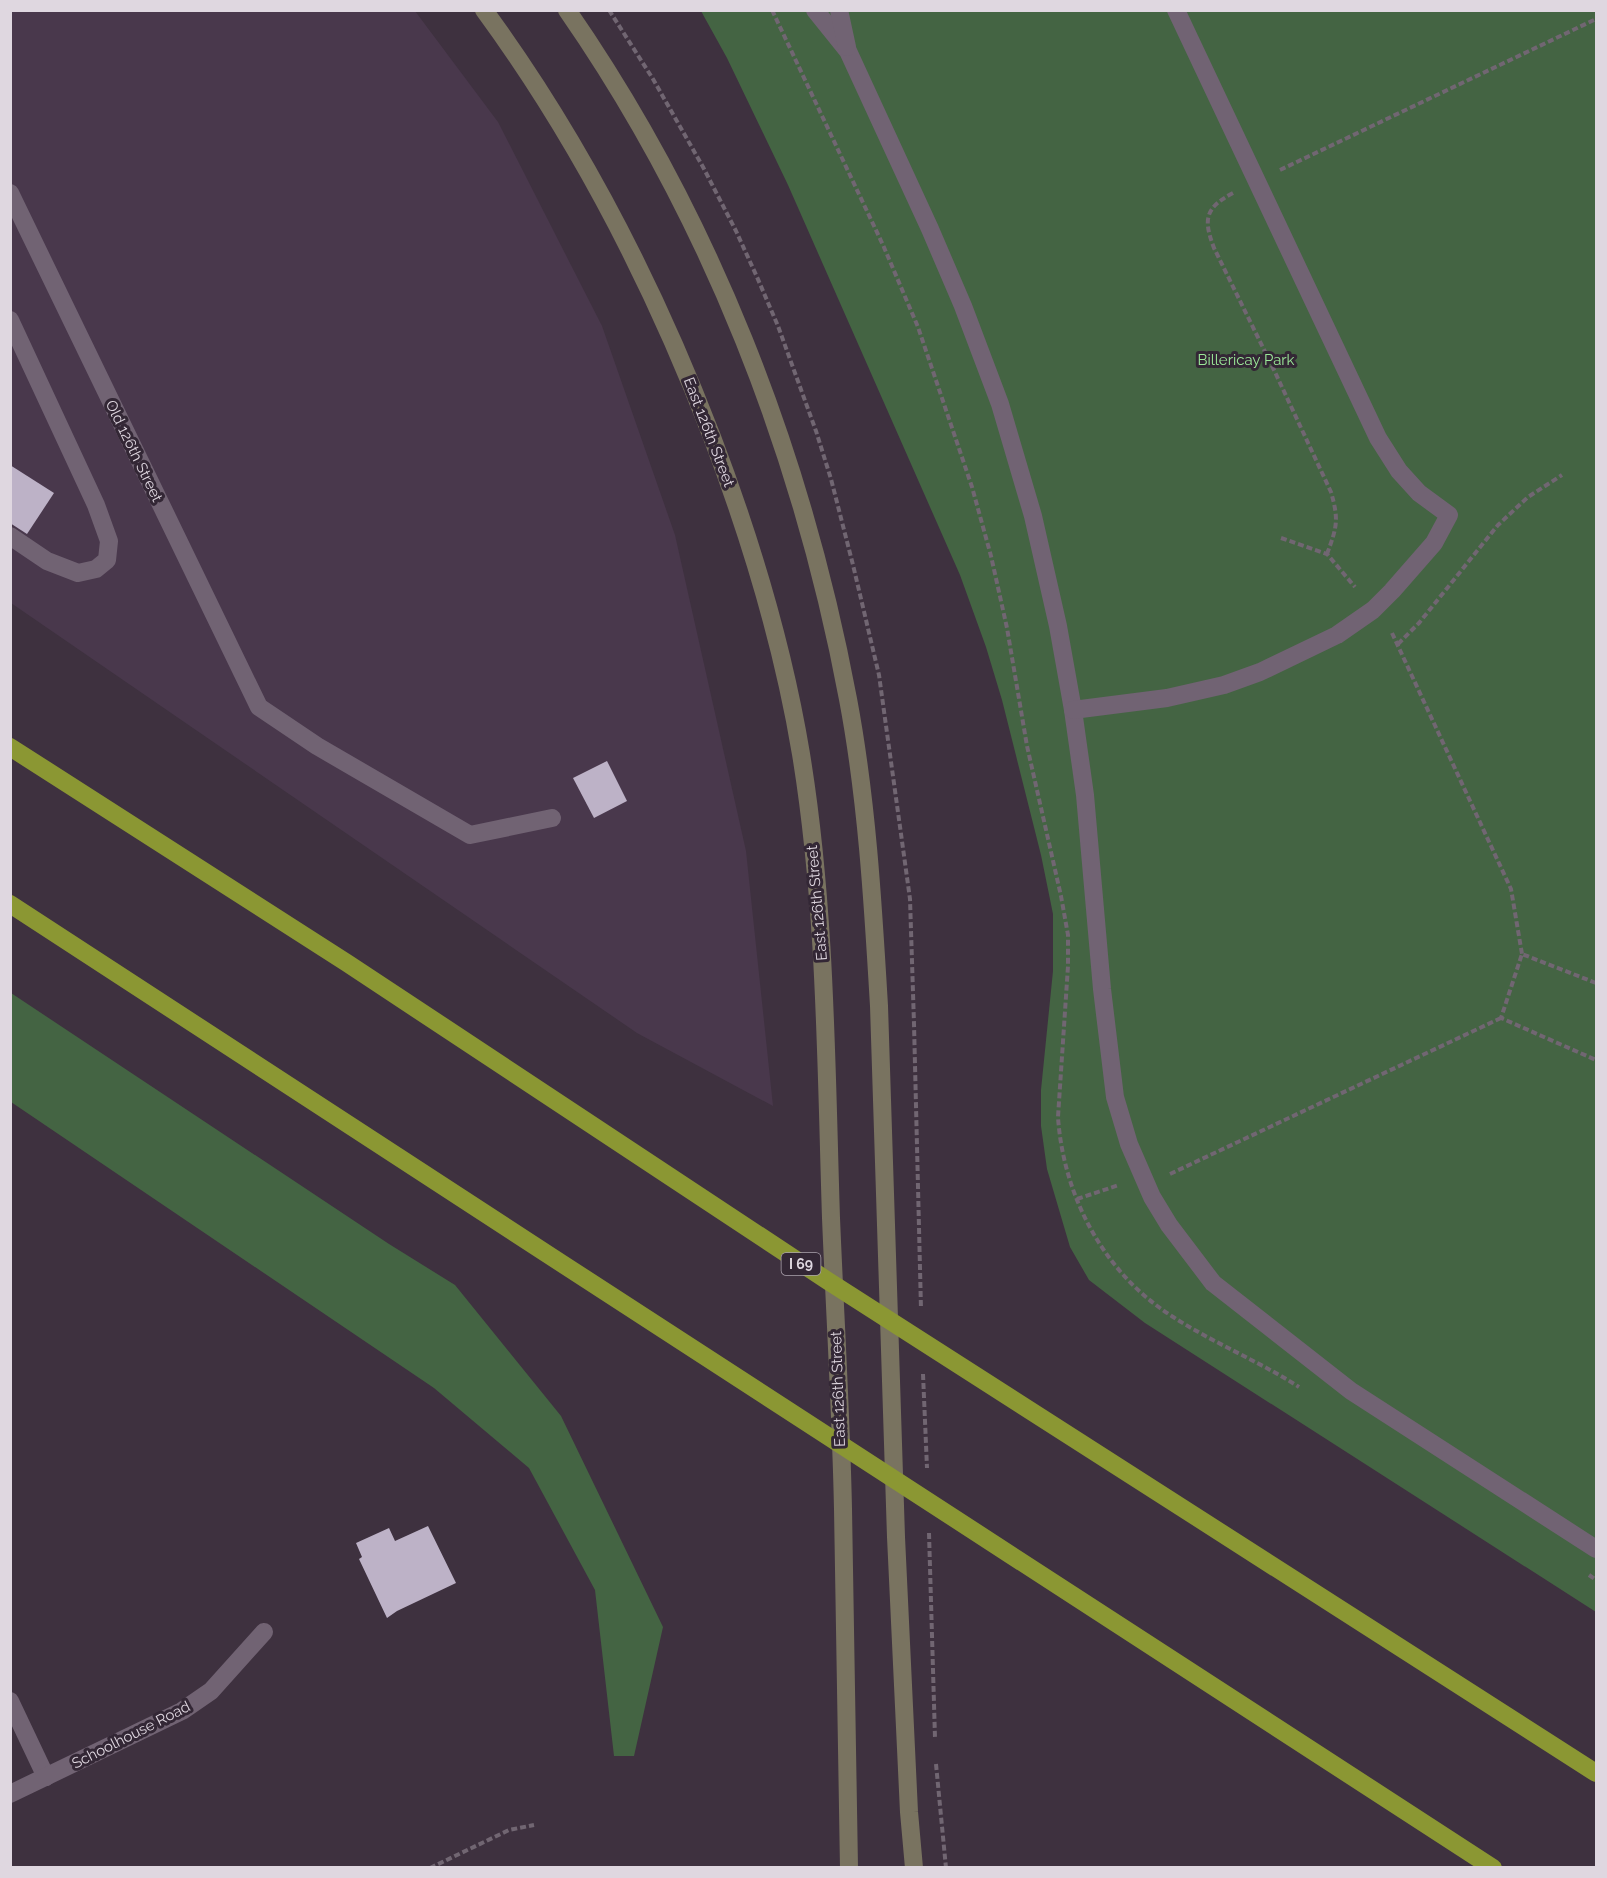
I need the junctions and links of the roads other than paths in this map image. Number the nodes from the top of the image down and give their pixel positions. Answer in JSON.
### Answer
{"nodes":[{"id":1,"x":484,"y":10,"type":"edge"},
{"id":2,"x":567,"y":10,"type":"edge"},
{"id":3,"x":815,"y":10,"type":"edge"},
{"id":4,"x":839,"y":10,"type":"edge"},
{"id":5,"x":1176,"y":10,"type":"edge"},
{"id":6,"x":848,"y":51,"type":"junction"},
{"id":7,"x":10,"y":193,"type":"edge"},
{"id":8,"x":10,"y":320,"type":"edge"},
{"id":9,"x":10,"y":537,"type":"edge"},
{"id":10,"x":1073,"y":710,"type":"junction"},
{"id":11,"x":10,"y":747,"type":"edge"},
{"id":12,"x":552,"y":818,"type":"dead end"},
{"id":13,"x":10,"y":904,"type":"edge"},
{"id":14,"x":1596,"y":1549,"type":"edge"},
{"id":15,"x":264,"y":1632,"type":"dead end"},
{"id":16,"x":10,"y":1701,"type":"edge"},
{"id":17,"x":1596,"y":1773,"type":"edge"},
{"id":18,"x":46,"y":1777,"type":"junction"},
{"id":19,"x":10,"y":1794,"type":"edge"},
{"id":20,"x":849,"y":1868,"type":"edge"},
{"id":21,"x":914,"y":1868,"type":"edge"},
{"id":22,"x":1493,"y":1868,"type":"edge"}],
"edges":[{"from":1,"to":20,"type":"main road","name":"East 126th Street"},
{"from":2,"to":21,"type":"main road"},
{"from":3,"to":6,"type":"street"},
{"from":4,"to":6,"type":"street"},
{"from":5,"to":10,"type":"street"},
{"from":6,"to":10,"type":"street"},
{"from":7,"to":12,"type":"street","name":"Old 126th Street"},
{"from":8,"to":9,"type":"street"},
{"from":10,"to":14,"type":"street"},
{"from":11,"to":17,"type":"highway","number":"I 69"},
{"from":13,"to":22,"type":"highway"},
{"from":15,"to":18,"type":"street","name":"Schoolhouse Road"},
{"from":16,"to":18,"type":"street"},
{"from":18,"to":19,"type":"street","name":"Schoolhouse Road"}]}
